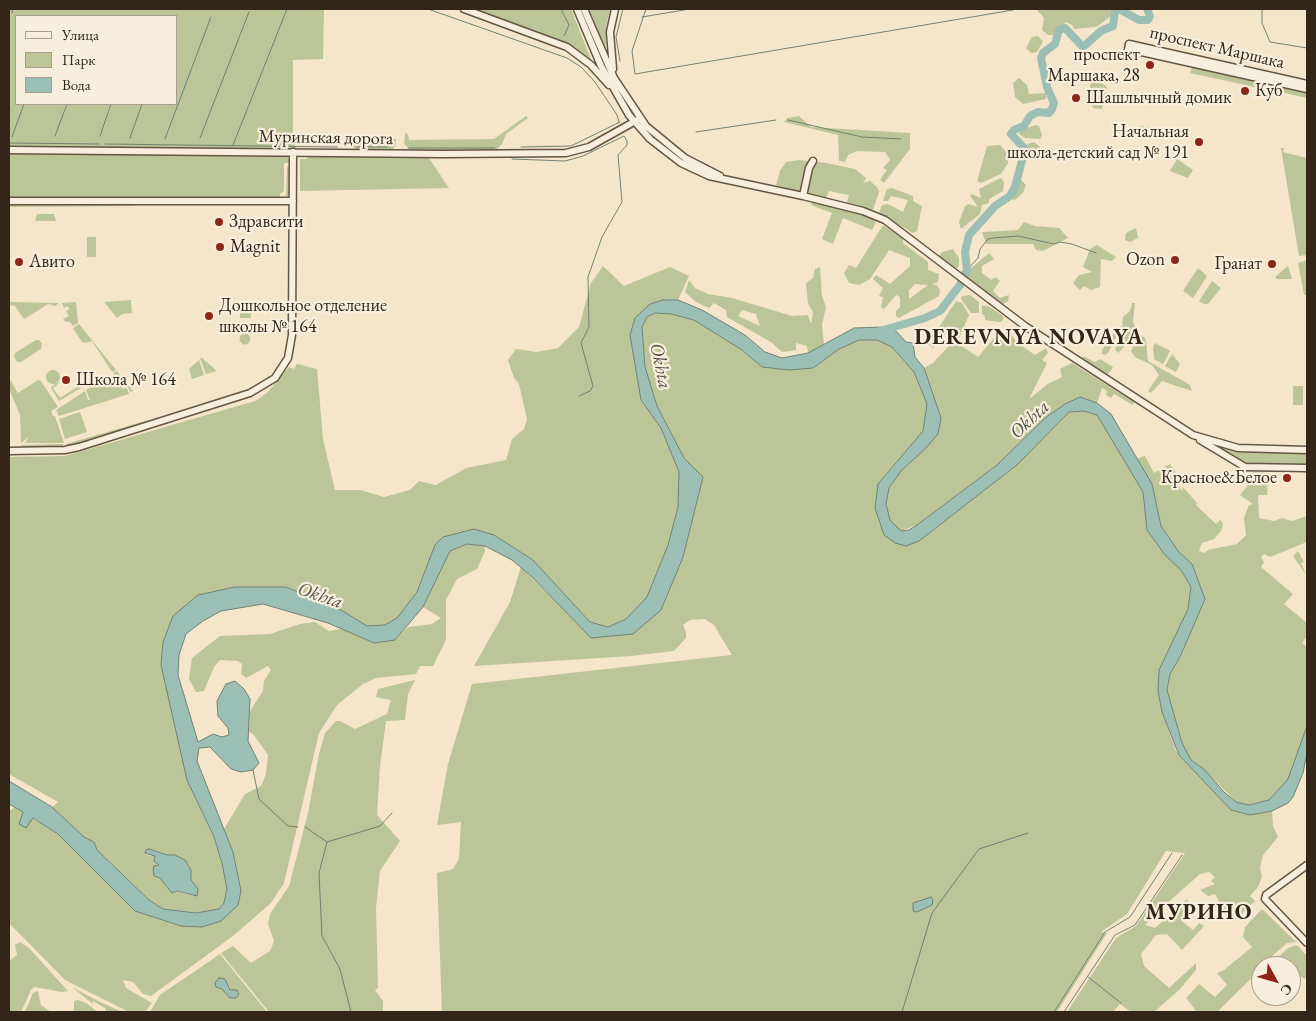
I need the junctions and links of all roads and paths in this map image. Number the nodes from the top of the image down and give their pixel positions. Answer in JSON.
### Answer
{"nodes":[{"id":1,"x":464,"y":9,"type":"edge"},
{"id":2,"x":577,"y":9,"type":"edge"},
{"id":3,"x":584,"y":9,"type":"edge"},
{"id":4,"x":615,"y":9,"type":"edge"},
{"id":5,"x":614,"y":78,"type":"junction"},
{"id":6,"x":1307,"y":84,"type":"edge"},
{"id":7,"x":613,"y":88,"type":"junction"},
{"id":8,"x":1307,"y":89,"type":"edge"},
{"id":9,"x":624,"y":107,"type":"junction"},
{"id":10,"x":637,"y":120,"type":"junction"},
{"id":11,"x":618,"y":132,"type":"junction"},
{"id":12,"x":643,"y":132,"type":"junction"},
{"id":13,"x":9,"y":150,"type":"edge"},
{"id":14,"x":293,"y":152,"type":"junction"},
{"id":15,"x":813,"y":161,"type":"dead end"},
{"id":16,"x":731,"y":180,"type":"junction"},
{"id":17,"x":803,"y":196,"type":"junction"},
{"id":18,"x":293,"y":200,"type":"junction"},
{"id":19,"x":9,"y":201,"type":"edge"},
{"id":20,"x":1193,"y":435,"type":"junction"},
{"id":21,"x":1307,"y":450,"type":"edge"},
{"id":22,"x":9,"y":451,"type":"edge"},
{"id":23,"x":1307,"y":468,"type":"edge"},
{"id":24,"x":1307,"y":865,"type":"edge"},
{"id":25,"x":1307,"y":943,"type":"edge"}],
"edges":[{"from":1,"to":7,"type":"street"},
{"from":2,"to":7,"type":"street"},
{"from":3,"to":5,"type":"street"},
{"from":4,"to":5,"type":"street"},
{"from":5,"to":10,"type":"street"},
{"from":6,"to":8,"type":"street","name":"проспект Маршака"},
{"from":7,"to":9,"type":"street"},
{"from":9,"to":10,"type":"street"},
{"from":9,"to":11,"type":"street"},
{"from":10,"to":11,"type":"street","name":"Муринская дорога"},
{"from":10,"to":12,"type":"street"},
{"from":10,"to":16,"type":"street"},
{"from":11,"to":12,"type":"street"},
{"from":11,"to":14,"type":"street","name":"Муринская дорога"},
{"from":12,"to":16,"type":"street"},
{"from":13,"to":14,"type":"street","name":"Муринская дорога"},
{"from":14,"to":18,"type":"street"},
{"from":15,"to":17,"type":"street"},
{"from":16,"to":17,"type":"street"},
{"from":17,"to":20,"type":"street"},
{"from":18,"to":19,"type":"street"},
{"from":18,"to":22,"type":"street"},
{"from":20,"to":21,"type":"street"},
{"from":20,"to":23,"type":"street"},
{"from":24,"to":25,"type":"street"}]}
